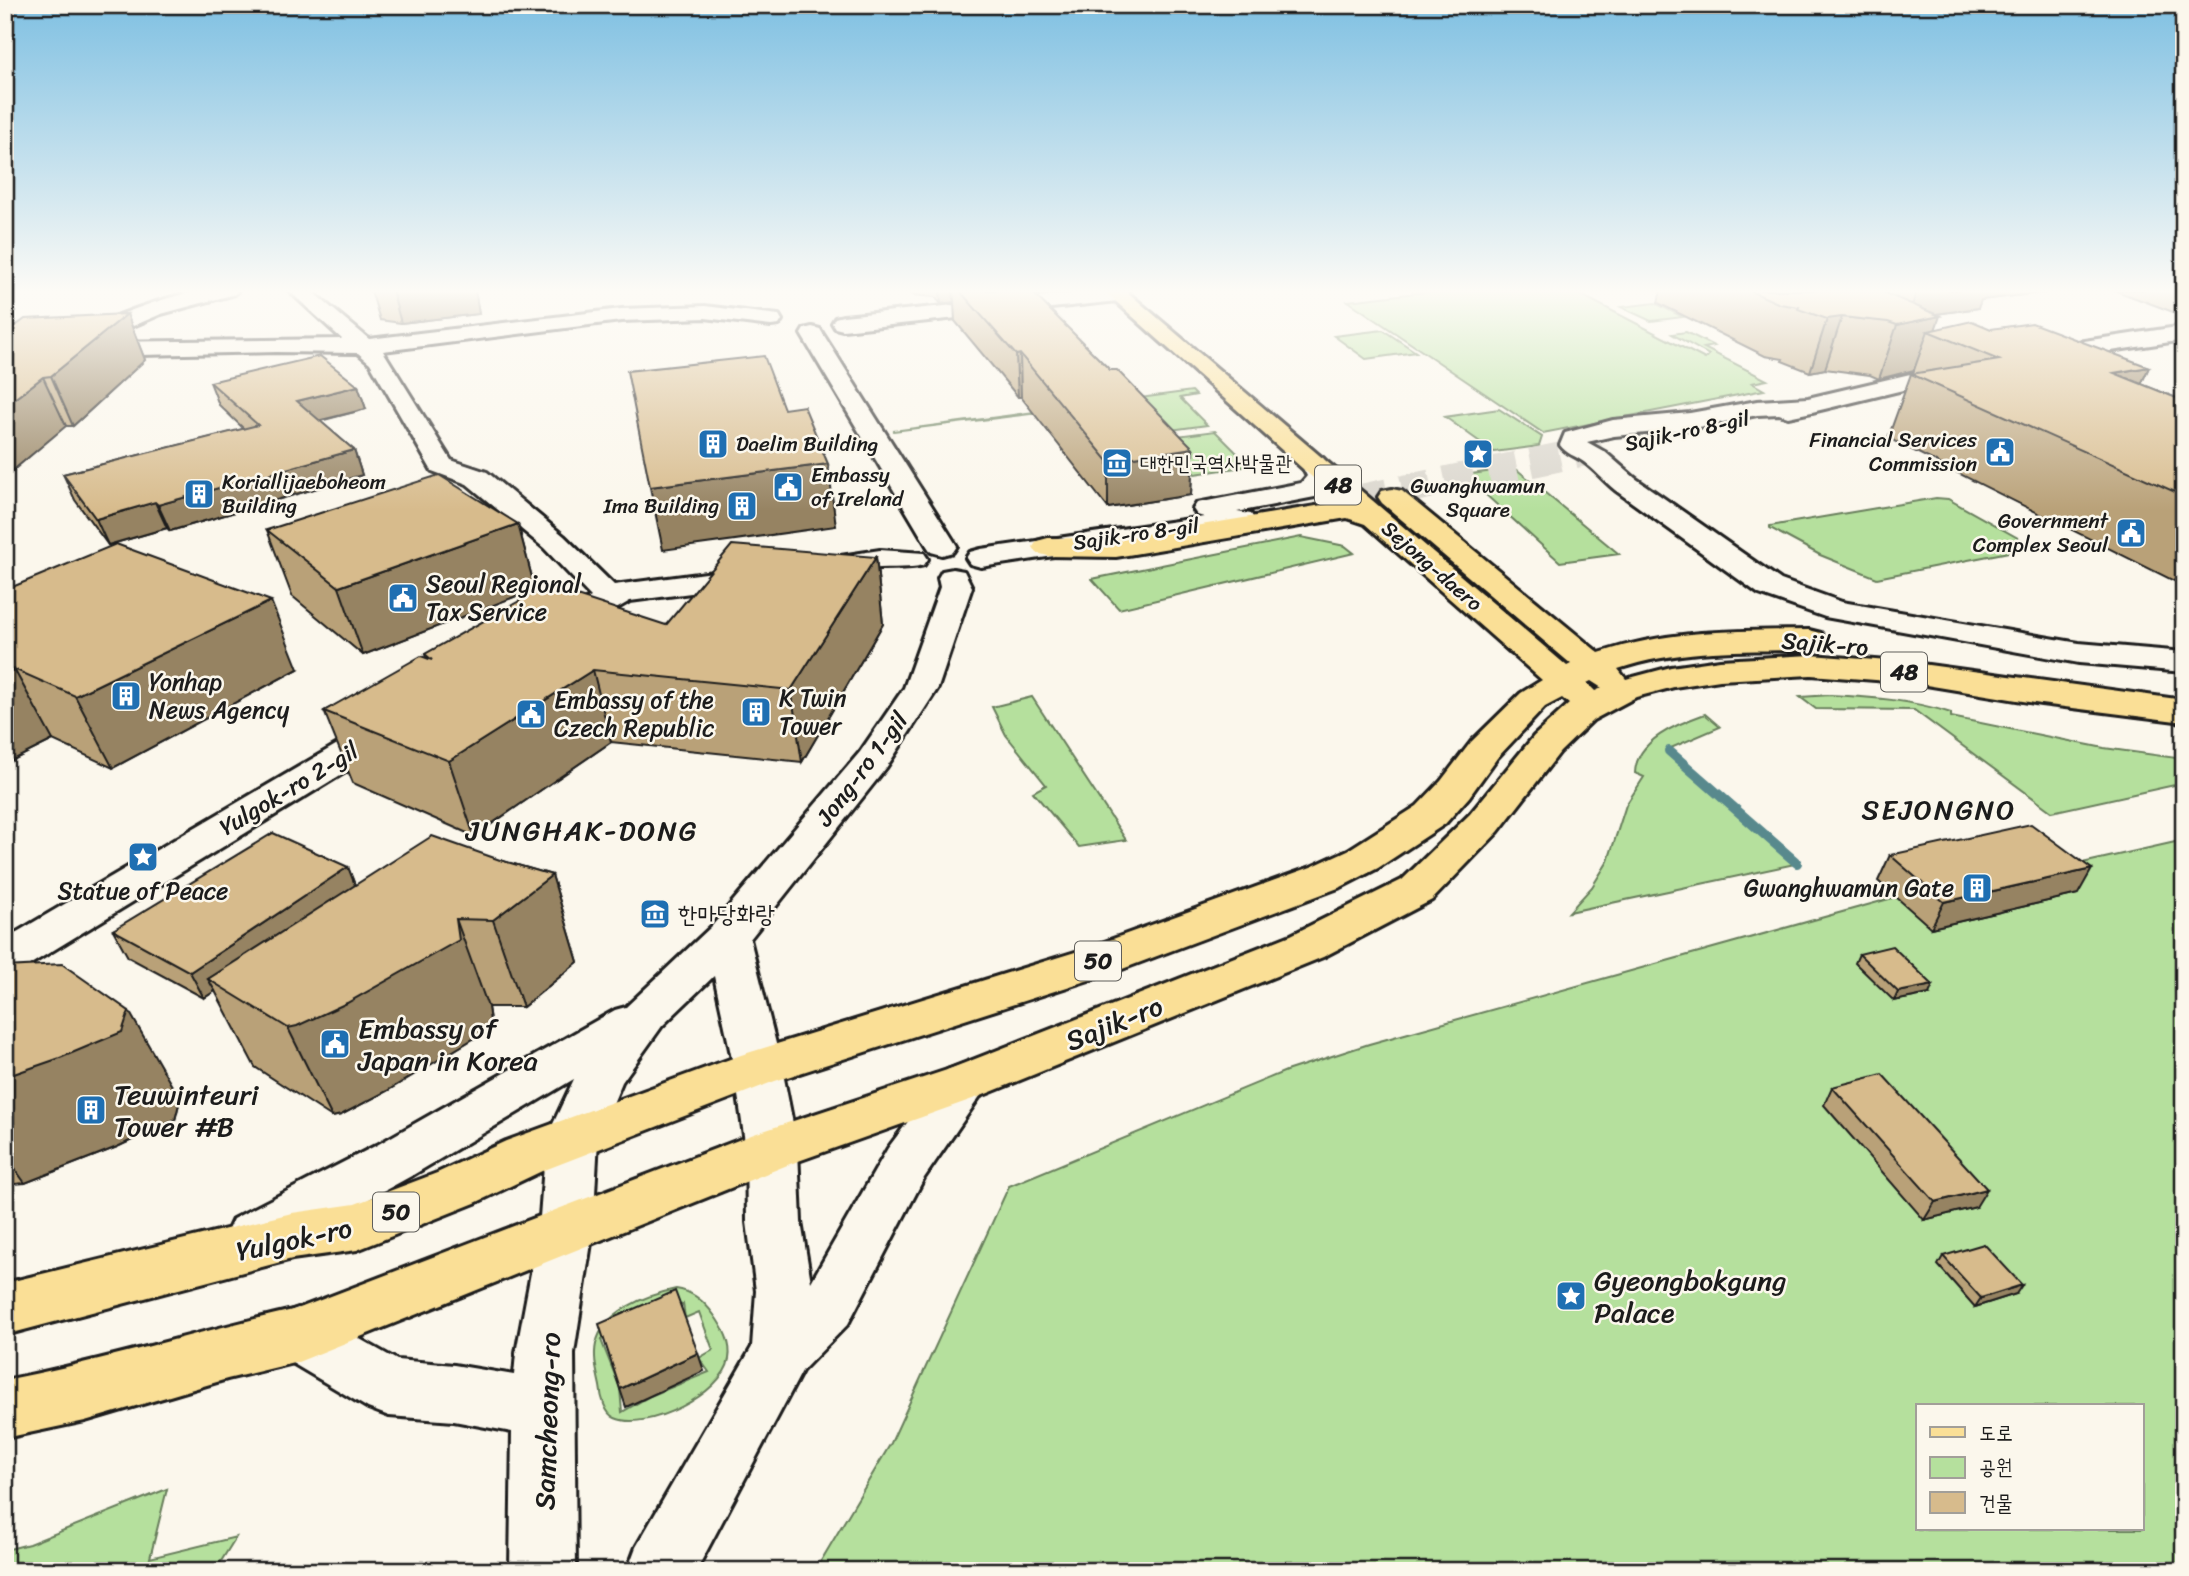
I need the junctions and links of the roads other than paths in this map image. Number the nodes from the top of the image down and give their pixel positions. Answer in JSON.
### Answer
{"nodes":[{"id":1,"x":382,"y":364,"type":"edge"},
{"id":2,"x":816,"y":364,"type":"edge"},
{"id":3,"x":1206,"y":364,"type":"edge"},
{"id":4,"x":1226,"y":364,"type":"edge"},
{"id":5,"x":1967,"y":364,"type":"edge"},
{"id":6,"x":1812,"y":405,"type":"junction"},
{"id":7,"x":1614,"y":452,"type":"junction"},
{"id":8,"x":1325,"y":457,"type":"junction"},
{"id":9,"x":1368,"y":477,"type":"dead end"},
{"id":10,"x":1292,"y":513,"type":"tunnel mouth"},
{"id":11,"x":1377,"y":519,"type":"junction"},
{"id":12,"x":1048,"y":547,"type":"junction"},
{"id":13,"x":959,"y":561,"type":"junction"},
{"id":14,"x":610,"y":598,"type":"junction"},
{"id":15,"x":1527,"y":611,"type":"junction"},
{"id":16,"x":1659,"y":646,"type":"junction"},
{"id":17,"x":527,"y":647,"type":"edge"},
{"id":18,"x":2184,"y":662,"type":"edge"},
{"id":19,"x":1593,"y":685,"type":"junction"},
{"id":20,"x":2184,"y":692,"type":"edge"},
{"id":21,"x":420,"y":711,"type":"edge"},
{"id":22,"x":2184,"y":711,"type":"edge"},
{"id":23,"x":728,"y":937,"type":"junction"},
{"id":24,"x":5,"y":959,"type":"edge"},
{"id":25,"x":646,"y":1014,"type":"junction"},
{"id":26,"x":758,"y":1068,"type":"junction"},
{"id":27,"x":964,"y":1083,"type":"junction"},
{"id":28,"x":572,"y":1139,"type":"junction"},
{"id":29,"x":772,"y":1149,"type":"junction"},
{"id":30,"x":566,"y":1230,"type":"junction"},
{"id":31,"x":212,"y":1257,"type":"junction"},
{"id":32,"x":5,"y":1309,"type":"edge"},
{"id":33,"x":298,"y":1335,"type":"junction"},
{"id":34,"x":781,"y":1352,"type":"junction"},
{"id":35,"x":5,"y":1409,"type":"edge"},
{"id":36,"x":543,"y":1409,"type":"junction"},
{"id":37,"x":543,"y":1571,"type":"edge"},
{"id":38,"x":660,"y":1571,"type":"edge"}],
"edges":[{"from":1,"to":14,"type":"street"},
{"from":2,"to":13,"type":"street"},
{"from":3,"to":8,"type":"main road","name":"Sejong-daero","number":"48"},
{"from":4,"to":8,"type":"main road","name":"Sejong-daero","number":"48"},
{"from":5,"to":6,"type":"street"},
{"from":6,"to":7,"type":"street"},
{"from":6,"to":7,"type":"street"},
{"from":7,"to":18,"type":"street"},
{"from":8,"to":11,"type":"main road","name":"Sejong-daero","number":"48"},
{"from":8,"to":12,"type":"street"},
{"from":9,"to":15,"type":"main road","name":"Sejong-daero","number":"48"},
{"from":10,"to":12,"type":"street","name":"Sajik-ro 8-gil"},
{"from":11,"to":12,"type":"main road"},
{"from":11,"to":19,"type":"main road","name":"Sejong-daero","number":"48"},
{"from":12,"to":13,"type":"street","name":"Sajik-ro 8-gil"},
{"from":13,"to":14,"type":"street"},
{"from":13,"to":23,"type":"street","name":"Jong-ro 1-gil"},
{"from":14,"to":17,"type":"street"},
{"from":15,"to":16,"type":"main road"},
{"from":15,"to":19,"type":"main road","name":"Sejong-daero","number":"48"},
{"from":16,"to":19,"type":"main road","name":"Sajik-ro","number":"48"},
{"from":16,"to":20,"type":"main road","name":"Sajik-ro","number":"48"},
{"from":19,"to":22,"type":"main road","name":"Sajik-ro","number":"48"},
{"from":19,"to":26,"type":"main road","name":"Sajik-ro","number":"50"},
{"from":19,"to":27,"type":"main road","name":"Sajik-ro"},
{"from":21,"to":24,"type":"street","name":"Yulgok-ro 2-gil"},
{"from":23,"to":25,"type":"street","name":"Jong-ro 1-gil"},
{"from":23,"to":26,"type":"street"},
{"from":25,"to":28,"type":"street"},
{"from":25,"to":31,"type":"street"},
{"from":26,"to":28,"type":"main road","name":"Sajik-ro","number":"50"},
{"from":26,"to":29,"type":"street"},
{"from":27,"to":29,"type":"main road","name":"Sajik-ro"},
{"from":27,"to":34,"type":"street"},
{"from":28,"to":30,"type":"street","name":"Samcheong-ro"},
{"from":28,"to":31,"type":"main road","name":"Yulgok-ro","number":"50"},
{"from":29,"to":30,"type":"main road","name":"Sajik-ro"},
{"from":29,"to":34,"type":"street"},
{"from":30,"to":33,"type":"main road"},
{"from":30,"to":36,"type":"street","name":"Samcheong-ro"},
{"from":31,"to":32,"type":"main road","name":"Yulgok-ro","number":"50"},
{"from":33,"to":35,"type":"main road"},
{"from":33,"to":36,"type":"street"},
{"from":34,"to":38,"type":"street"},
{"from":36,"to":37,"type":"street","name":"Samcheong-ro"}]}
